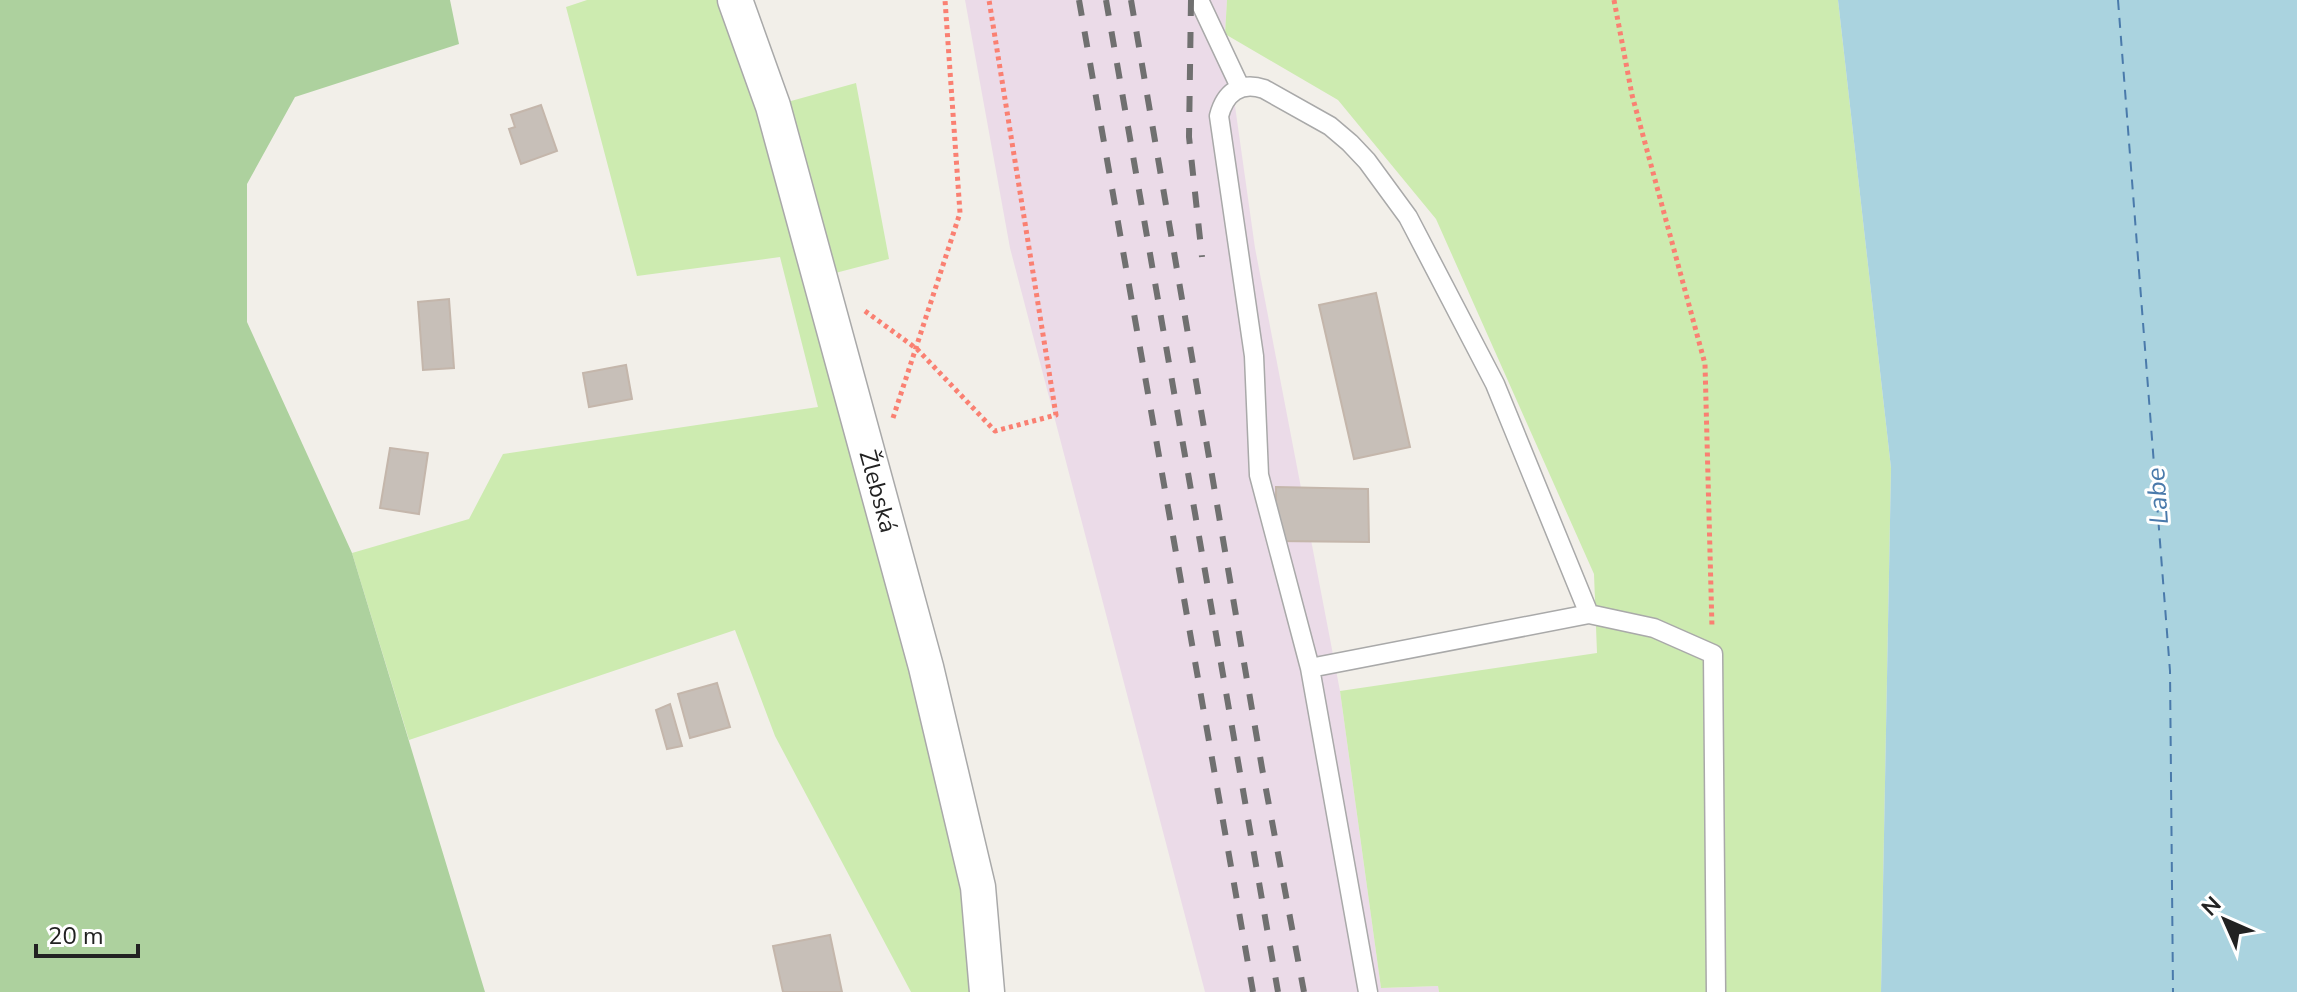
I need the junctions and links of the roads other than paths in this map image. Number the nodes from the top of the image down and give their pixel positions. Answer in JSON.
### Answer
{"nodes":[{"id":1,"x":735,"y":0,"type":"edge"},
{"id":2,"x":1199,"y":0,"type":"edge"},
{"id":3,"x":1240,"y":87,"type":"junction"},
{"id":4,"x":1589,"y":614,"type":"junction"},
{"id":5,"x":1310,"y":668,"type":"junction"},
{"id":6,"x":987,"y":992,"type":"edge"},
{"id":7,"x":1368,"y":992,"type":"edge"},
{"id":8,"x":1716,"y":992,"type":"edge"}],
"edges":[{"from":1,"to":6,"type":"street","name":"Žlebská"},
{"from":2,"to":3,"type":"lane"},
{"from":3,"to":4,"type":"lane"},
{"from":3,"to":5,"type":"lane"},
{"from":4,"to":5,"type":"lane"},
{"from":4,"to":8,"type":"lane"},
{"from":5,"to":7,"type":"lane"}]}
